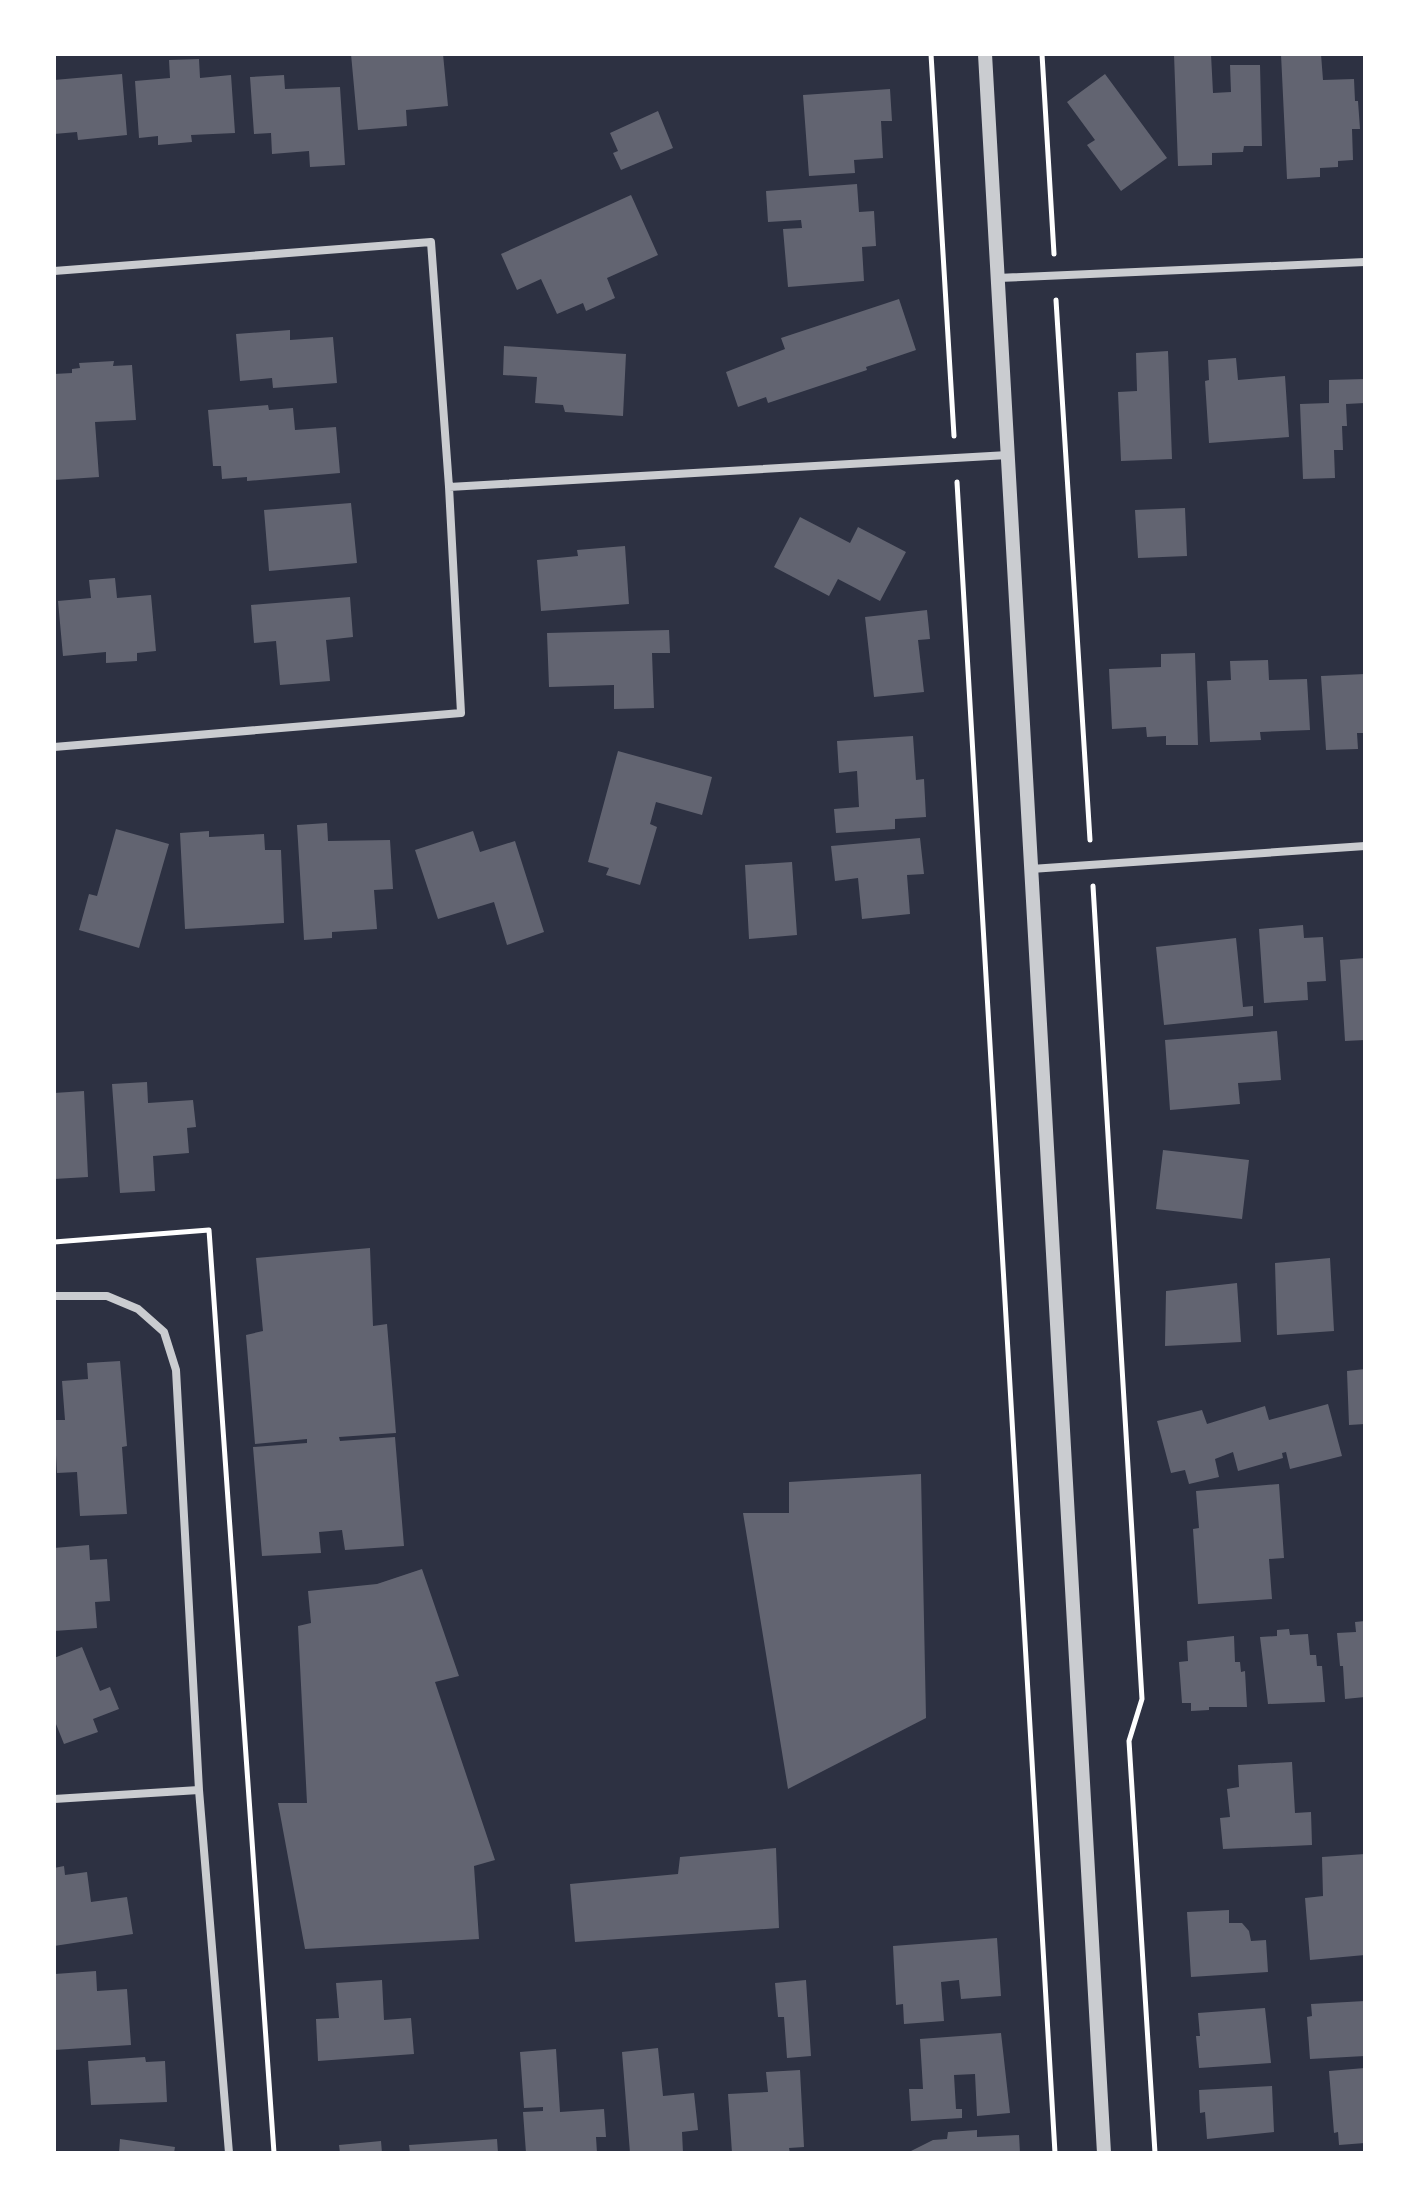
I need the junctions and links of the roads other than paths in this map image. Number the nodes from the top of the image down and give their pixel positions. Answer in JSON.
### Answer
{"nodes":[{"id":1,"x":985,"y":54,"type":"edge"},
{"id":2,"x":1365,"y":262,"type":"edge"},
{"id":3,"x":54,"y":271,"type":"edge"},
{"id":4,"x":998,"y":278,"type":"junction"},
{"id":5,"x":1008,"y":455,"type":"junction"},
{"id":6,"x":449,"y":487,"type":"junction"},
{"id":7,"x":54,"y":747,"type":"edge"},
{"id":8,"x":1365,"y":846,"type":"edge"},
{"id":9,"x":1031,"y":869,"type":"junction"},
{"id":10,"x":54,"y":1296,"type":"edge"},
{"id":11,"x":199,"y":1790,"type":"junction"},
{"id":12,"x":54,"y":1799,"type":"edge"},
{"id":13,"x":229,"y":2153,"type":"edge"},
{"id":14,"x":1104,"y":2153,"type":"edge"}],
"edges":[{"from":1,"to":4,"type":"street"},
{"from":2,"to":4,"type":"street"},
{"from":3,"to":6,"type":"street"},
{"from":4,"to":5,"type":"street"},
{"from":5,"to":6,"type":"street"},
{"from":5,"to":9,"type":"street"},
{"from":6,"to":7,"type":"street"},
{"from":8,"to":9,"type":"street"},
{"from":9,"to":14,"type":"street"},
{"from":10,"to":11,"type":"street"},
{"from":11,"to":12,"type":"street"},
{"from":11,"to":13,"type":"street"}]}
